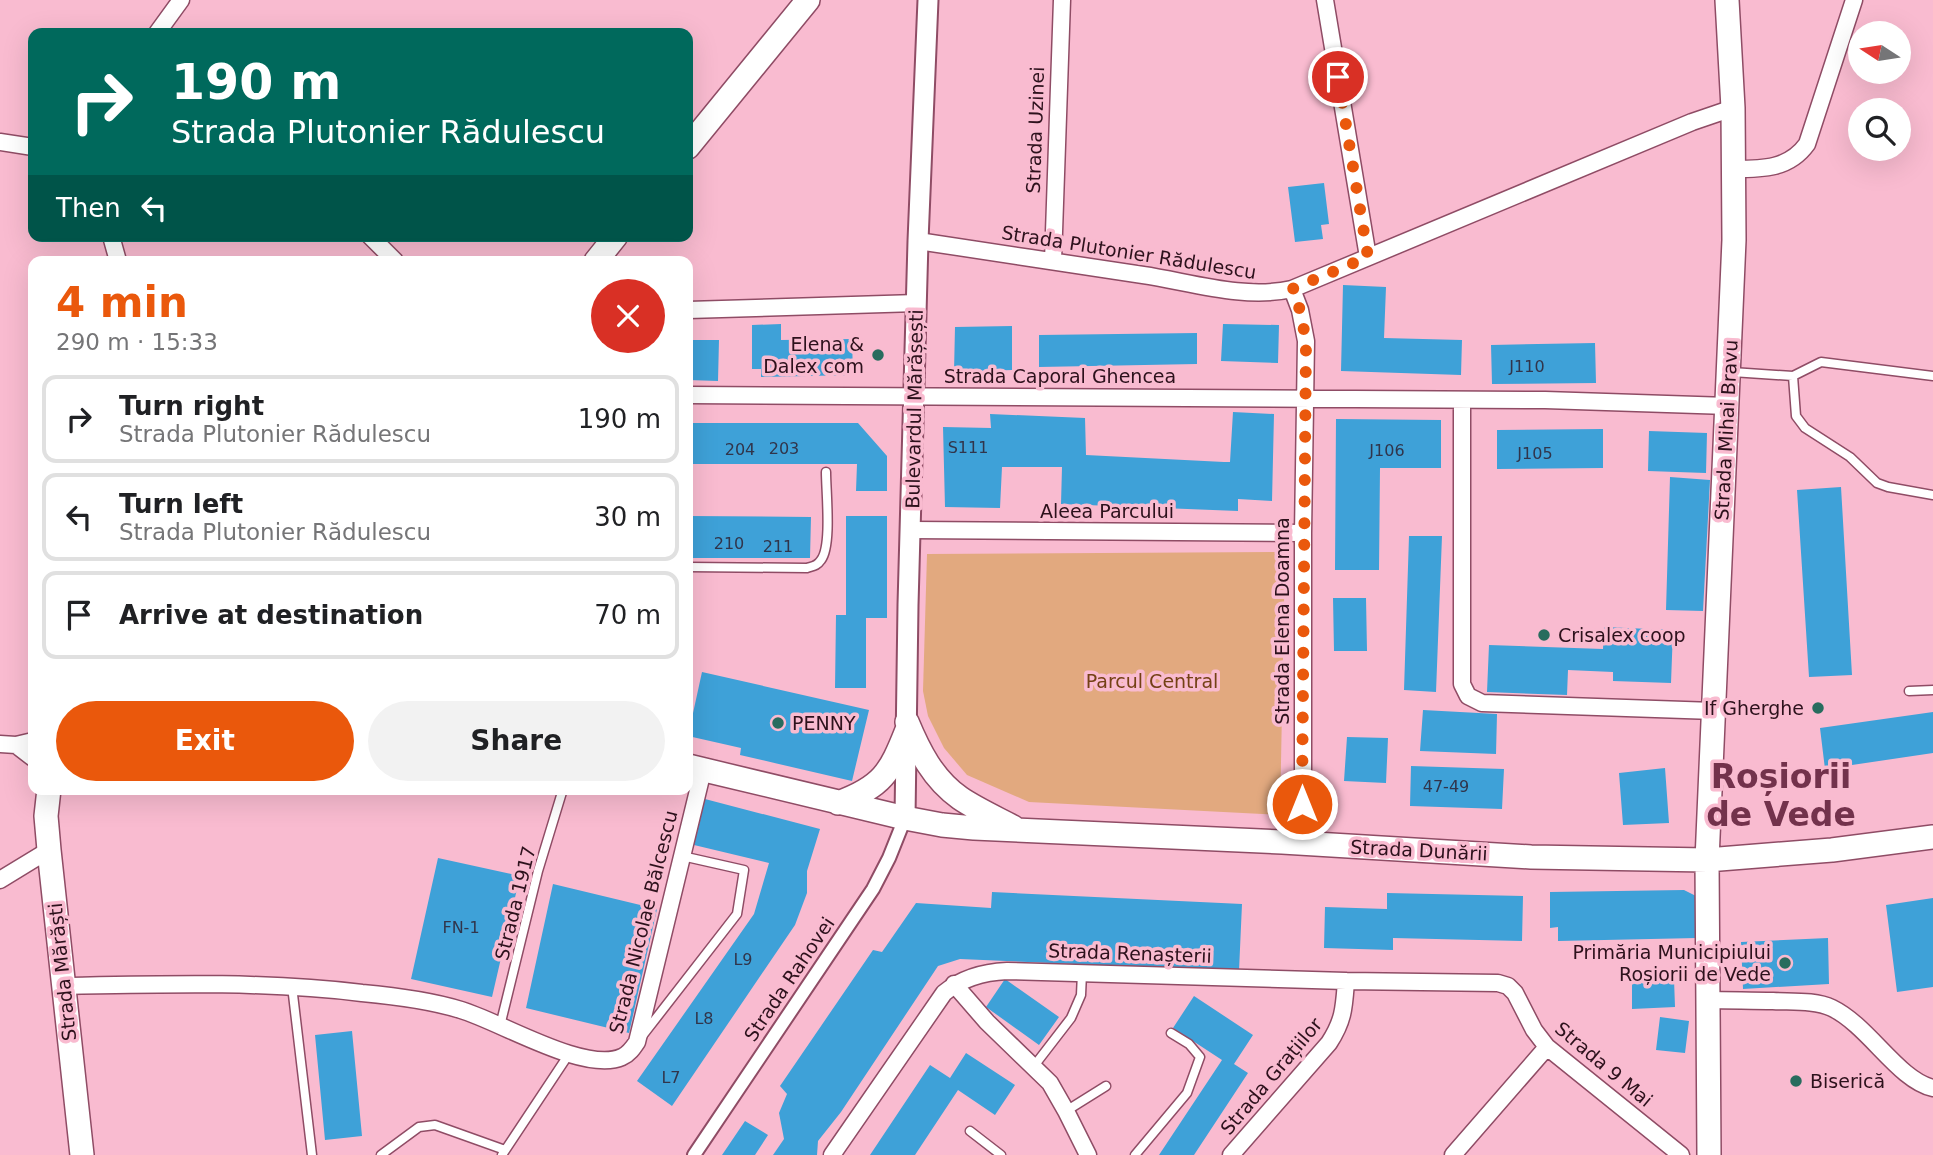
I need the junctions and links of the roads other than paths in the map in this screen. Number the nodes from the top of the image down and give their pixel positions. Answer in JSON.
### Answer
{"nodes":[{"id":1,"x":181,"y":0,"type":"edge"},
{"id":2,"x":808,"y":0,"type":"edge"},
{"id":3,"x":928,"y":0,"type":"edge"},
{"id":4,"x":1062,"y":0,"type":"edge"},
{"id":5,"x":1325,"y":0,"type":"edge"},
{"id":6,"x":1727,"y":0,"type":"edge"},
{"id":7,"x":1854,"y":0,"type":"edge"},
{"id":8,"x":161,"y":28,"type":"edge"},
{"id":9,"x":1732,"y":108,"type":"junction"},
{"id":10,"x":693,"y":141,"type":"edge"},
{"id":11,"x":0,"y":142,"type":"edge"},
{"id":12,"x":28,"y":146,"type":"edge"},
{"id":13,"x":1734,"y":169,"type":"junction"},
{"id":14,"x":918,"y":241,"type":"junction"},
{"id":15,"x":375,"y":242,"type":"edge"},
{"id":16,"x":611,"y":242,"type":"edge"},
{"id":17,"x":390,"y":256,"type":"edge"},
{"id":18,"x":600,"y":256,"type":"edge"},
{"id":19,"x":1368,"y":257,"type":"junction"},
{"id":20,"x":1053,"y":261,"type":"junction"},
{"id":21,"x":1292,"y":289,"type":"junction"},
{"id":22,"x":917,"y":303,"type":"junction"},
{"id":23,"x":693,"y":310,"type":"edge"},
{"id":24,"x":1729,"y":372,"type":"junction"},
{"id":25,"x":1793,"y":376,"type":"junction"},
{"id":26,"x":1933,"y":376,"type":"edge"},
{"id":27,"x":693,"y":395,"type":"edge"},
{"id":28,"x":914,"y":396,"type":"junction"},
{"id":29,"x":1305,"y":399,"type":"junction"},
{"id":30,"x":1462,"y":400,"type":"junction"},
{"id":31,"x":1728,"y":406,"type":"junction"},
{"id":32,"x":825,"y":472,"type":"dead end"},
{"id":33,"x":1933,"y":495,"type":"edge"},
{"id":34,"x":911,"y":530,"type":"junction"},
{"id":35,"x":1303,"y":533,"type":"junction"},
{"id":36,"x":693,"y":567,"type":"edge"},
{"id":37,"x":1933,"y":690,"type":"edge"},
{"id":38,"x":1909,"y":691,"type":"dead end"},
{"id":39,"x":1714,"y":711,"type":"junction"},
{"id":40,"x":907,"y":726,"type":"junction"},
{"id":41,"x":28,"y":742,"type":"edge"},
{"id":42,"x":8,"y":745,"type":"edge"},
{"id":43,"x":28,"y":755,"type":"edge"},
{"id":44,"x":695,"y":768,"type":"edge"},
{"id":45,"x":48,"y":795,"type":"edge"},
{"id":46,"x":561,"y":795,"type":"edge"},
{"id":47,"x":691,"y":795,"type":"edge"},
{"id":48,"x":838,"y":803,"type":"junction"},
{"id":49,"x":905,"y":818,"type":"junction"},
{"id":50,"x":1019,"y":830,"type":"junction"},
{"id":51,"x":1933,"y":837,"type":"edge"},
{"id":52,"x":1303,"y":843,"type":"junction"},
{"id":53,"x":49,"y":850,"type":"junction"},
{"id":54,"x":682,"y":856,"type":"junction"},
{"id":55,"x":1707,"y":860,"type":"junction"},
{"id":56,"x":0,"y":880,"type":"edge"},
{"id":57,"x":1082,"y":973,"type":"junction"},
{"id":58,"x":1346,"y":981,"type":"junction"},
{"id":59,"x":954,"y":984,"type":"junction"},
{"id":60,"x":64,"y":986,"type":"junction"},
{"id":61,"x":292,"y":986,"type":"junction"},
{"id":62,"x":1515,"y":993,"type":"joint"},
{"id":63,"x":1708,"y":1000,"type":"junction"},
{"id":64,"x":500,"y":1026,"type":"junction"},
{"id":65,"x":1171,"y":1033,"type":"dead end"},
{"id":66,"x":637,"y":1042,"type":"junction"},
{"id":67,"x":1547,"y":1047,"type":"junction"},
{"id":68,"x":569,"y":1054,"type":"junction"},
{"id":69,"x":1034,"y":1066,"type":"junction"},
{"id":70,"x":1106,"y":1086,"type":"dead end"},
{"id":71,"x":1933,"y":1088,"type":"edge"},
{"id":72,"x":1066,"y":1111,"type":"junction"},
{"id":73,"x":970,"y":1131,"type":"dead end"},
{"id":74,"x":1242,"y":1151,"type":"edge"},
{"id":75,"x":504,"y":1152,"type":"edge"},
{"id":76,"x":82,"y":1155,"type":"edge"},
{"id":77,"x":312,"y":1155,"type":"edge"},
{"id":78,"x":380,"y":1155,"type":"edge"},
{"id":79,"x":694,"y":1155,"type":"edge"},
{"id":80,"x":832,"y":1155,"type":"edge"},
{"id":81,"x":1002,"y":1155,"type":"edge"},
{"id":82,"x":1088,"y":1155,"type":"edge"},
{"id":83,"x":1135,"y":1155,"type":"edge"},
{"id":84,"x":1453,"y":1155,"type":"edge"},
{"id":85,"x":1681,"y":1155,"type":"edge"},
{"id":86,"x":1709,"y":1155,"type":"edge"}],
"edges":[{"from":1,"to":8,"type":"street"},
{"from":2,"to":10,"type":"main road"},
{"from":3,"to":14,"type":"street","name":"Bulevardul Mărășești"},
{"from":4,"to":20,"type":"street","name":"Strada Uzinei"},
{"from":5,"to":19,"type":"street"},
{"from":6,"to":9,"type":"main road","name":"Strada Mihai Bravu"},
{"from":7,"to":13,"type":"street"},
{"from":9,"to":13,"type":"main road","name":"Strada Mihai Bravu"},
{"from":9,"to":19,"type":"street","name":"Strada Plutonier Rădulescu"},
{"from":11,"to":12,"type":"street"},
{"from":13,"to":24,"type":"main road","name":"Strada Mihai Bravu"},
{"from":14,"to":20,"type":"street","name":"Strada Plutonier Rădulescu"},
{"from":14,"to":22,"type":"street","name":"Bulevardul Mărășești"},
{"from":15,"to":17,"type":"street"},
{"from":16,"to":18,"type":"main road"},
{"from":19,"to":21,"type":"street","name":"Strada Plutonier Rădulescu"},
{"from":20,"to":21,"type":"street","name":"Strada Plutonier Rădulescu"},
{"from":21,"to":29,"type":"street","name":"Strada Elena Doamna"},
{"from":22,"to":23,"type":"street"},
{"from":22,"to":28,"type":"street","name":"Bulevardul Mărășești"},
{"from":24,"to":25,"type":"lane"},
{"from":24,"to":31,"type":"main road","name":"Strada Mihai Bravu"},
{"from":25,"to":26,"type":"lane"},
{"from":25,"to":33,"type":"lane"},
{"from":27,"to":28,"type":"street","name":"Strada Caporal Ghencea"},
{"from":28,"to":29,"type":"street","name":"Strada Caporal Ghencea"},
{"from":28,"to":34,"type":"street","name":"Bulevardul Mărășești"},
{"from":29,"to":30,"type":"street"},
{"from":29,"to":35,"type":"street","name":"Strada Elena Doamna"},
{"from":30,"to":31,"type":"street"},
{"from":30,"to":39,"type":"street"},
{"from":31,"to":39,"type":"main road","name":"Strada Mihai Bravu"},
{"from":32,"to":36,"type":"lane"},
{"from":34,"to":35,"type":"street","name":"Aleea Parcului"},
{"from":34,"to":40,"type":"street","name":"Bulevardul Mărășești"},
{"from":35,"to":52,"type":"street","name":"Strada Elena Doamna"},
{"from":37,"to":38,"type":"lane"},
{"from":39,"to":55,"type":"main road","name":"Strada Mihai Bravu"},
{"from":40,"to":48,"type":"main road"},
{"from":40,"to":49,"type":"street","name":"Bulevardul Mărășești"},
{"from":40,"to":50,"type":"main road"},
{"from":41,"to":42,"type":"street"},
{"from":42,"to":43,"type":"street"},
{"from":44,"to":48,"type":"main road","name":"Strada Dunării"},
{"from":45,"to":53,"type":"main road","name":"Strada Mărăști"},
{"from":46,"to":64,"type":"lane","name":"Strada 1917"},
{"from":47,"to":54,"type":"street","name":"Strada Nicolae Bălcescu"},
{"from":48,"to":49,"type":"main road","name":"Strada Dunării"},
{"from":49,"to":50,"type":"main road","name":"Strada Dunării"},
{"from":49,"to":79,"type":"street","name":"Strada Rahovei"},
{"from":50,"to":52,"type":"main road","name":"Strada Dunării"},
{"from":51,"to":55,"type":"main road","name":"Strada Dunării"},
{"from":52,"to":55,"type":"main road","name":"Strada Dunării"},
{"from":53,"to":56,"type":"street"},
{"from":53,"to":60,"type":"main road","name":"Strada Mărăști"},
{"from":54,"to":66,"type":"street","name":"Strada Nicolae Bălcescu"},
{"from":54,"to":66,"type":"lane"},
{"from":55,"to":63,"type":"main road","name":"Strada Mihai Bravu"},
{"from":57,"to":58,"type":"street","name":"Strada Renașterii"},
{"from":57,"to":59,"type":"street","name":"Strada Renașterii"},
{"from":57,"to":69,"type":"lane"},
{"from":58,"to":62,"type":"street","name":"Strada Renașterii"},
{"from":58,"to":74,"type":"street","name":"Strada Grațiilor"},
{"from":59,"to":69,"type":"street"},
{"from":59,"to":80,"type":"street"},
{"from":60,"to":61,"type":"street","name":"Strada Nicolae Bălcescu"},
{"from":60,"to":76,"type":"main road","name":"Strada Mărăști"},
{"from":61,"to":64,"type":"street","name":"Strada Nicolae Bălcescu"},
{"from":61,"to":77,"type":"lane"},
{"from":62,"to":67,"type":"street","name":"Strada 9 Mai"},
{"from":63,"to":71,"type":"street"},
{"from":63,"to":86,"type":"main road","name":"Strada Mihai Bravu"},
{"from":64,"to":68,"type":"street","name":"Strada Nicolae Bălcescu"},
{"from":65,"to":83,"type":"lane"},
{"from":66,"to":68,"type":"street","name":"Strada Nicolae Bălcescu"},
{"from":67,"to":84,"type":"street"},
{"from":67,"to":85,"type":"street","name":"Strada 9 Mai"},
{"from":68,"to":75,"type":"lane"},
{"from":69,"to":72,"type":"street"},
{"from":70,"to":72,"type":"lane"},
{"from":72,"to":82,"type":"street"},
{"from":73,"to":81,"type":"lane"},
{"from":75,"to":78,"type":"lane"}]}
